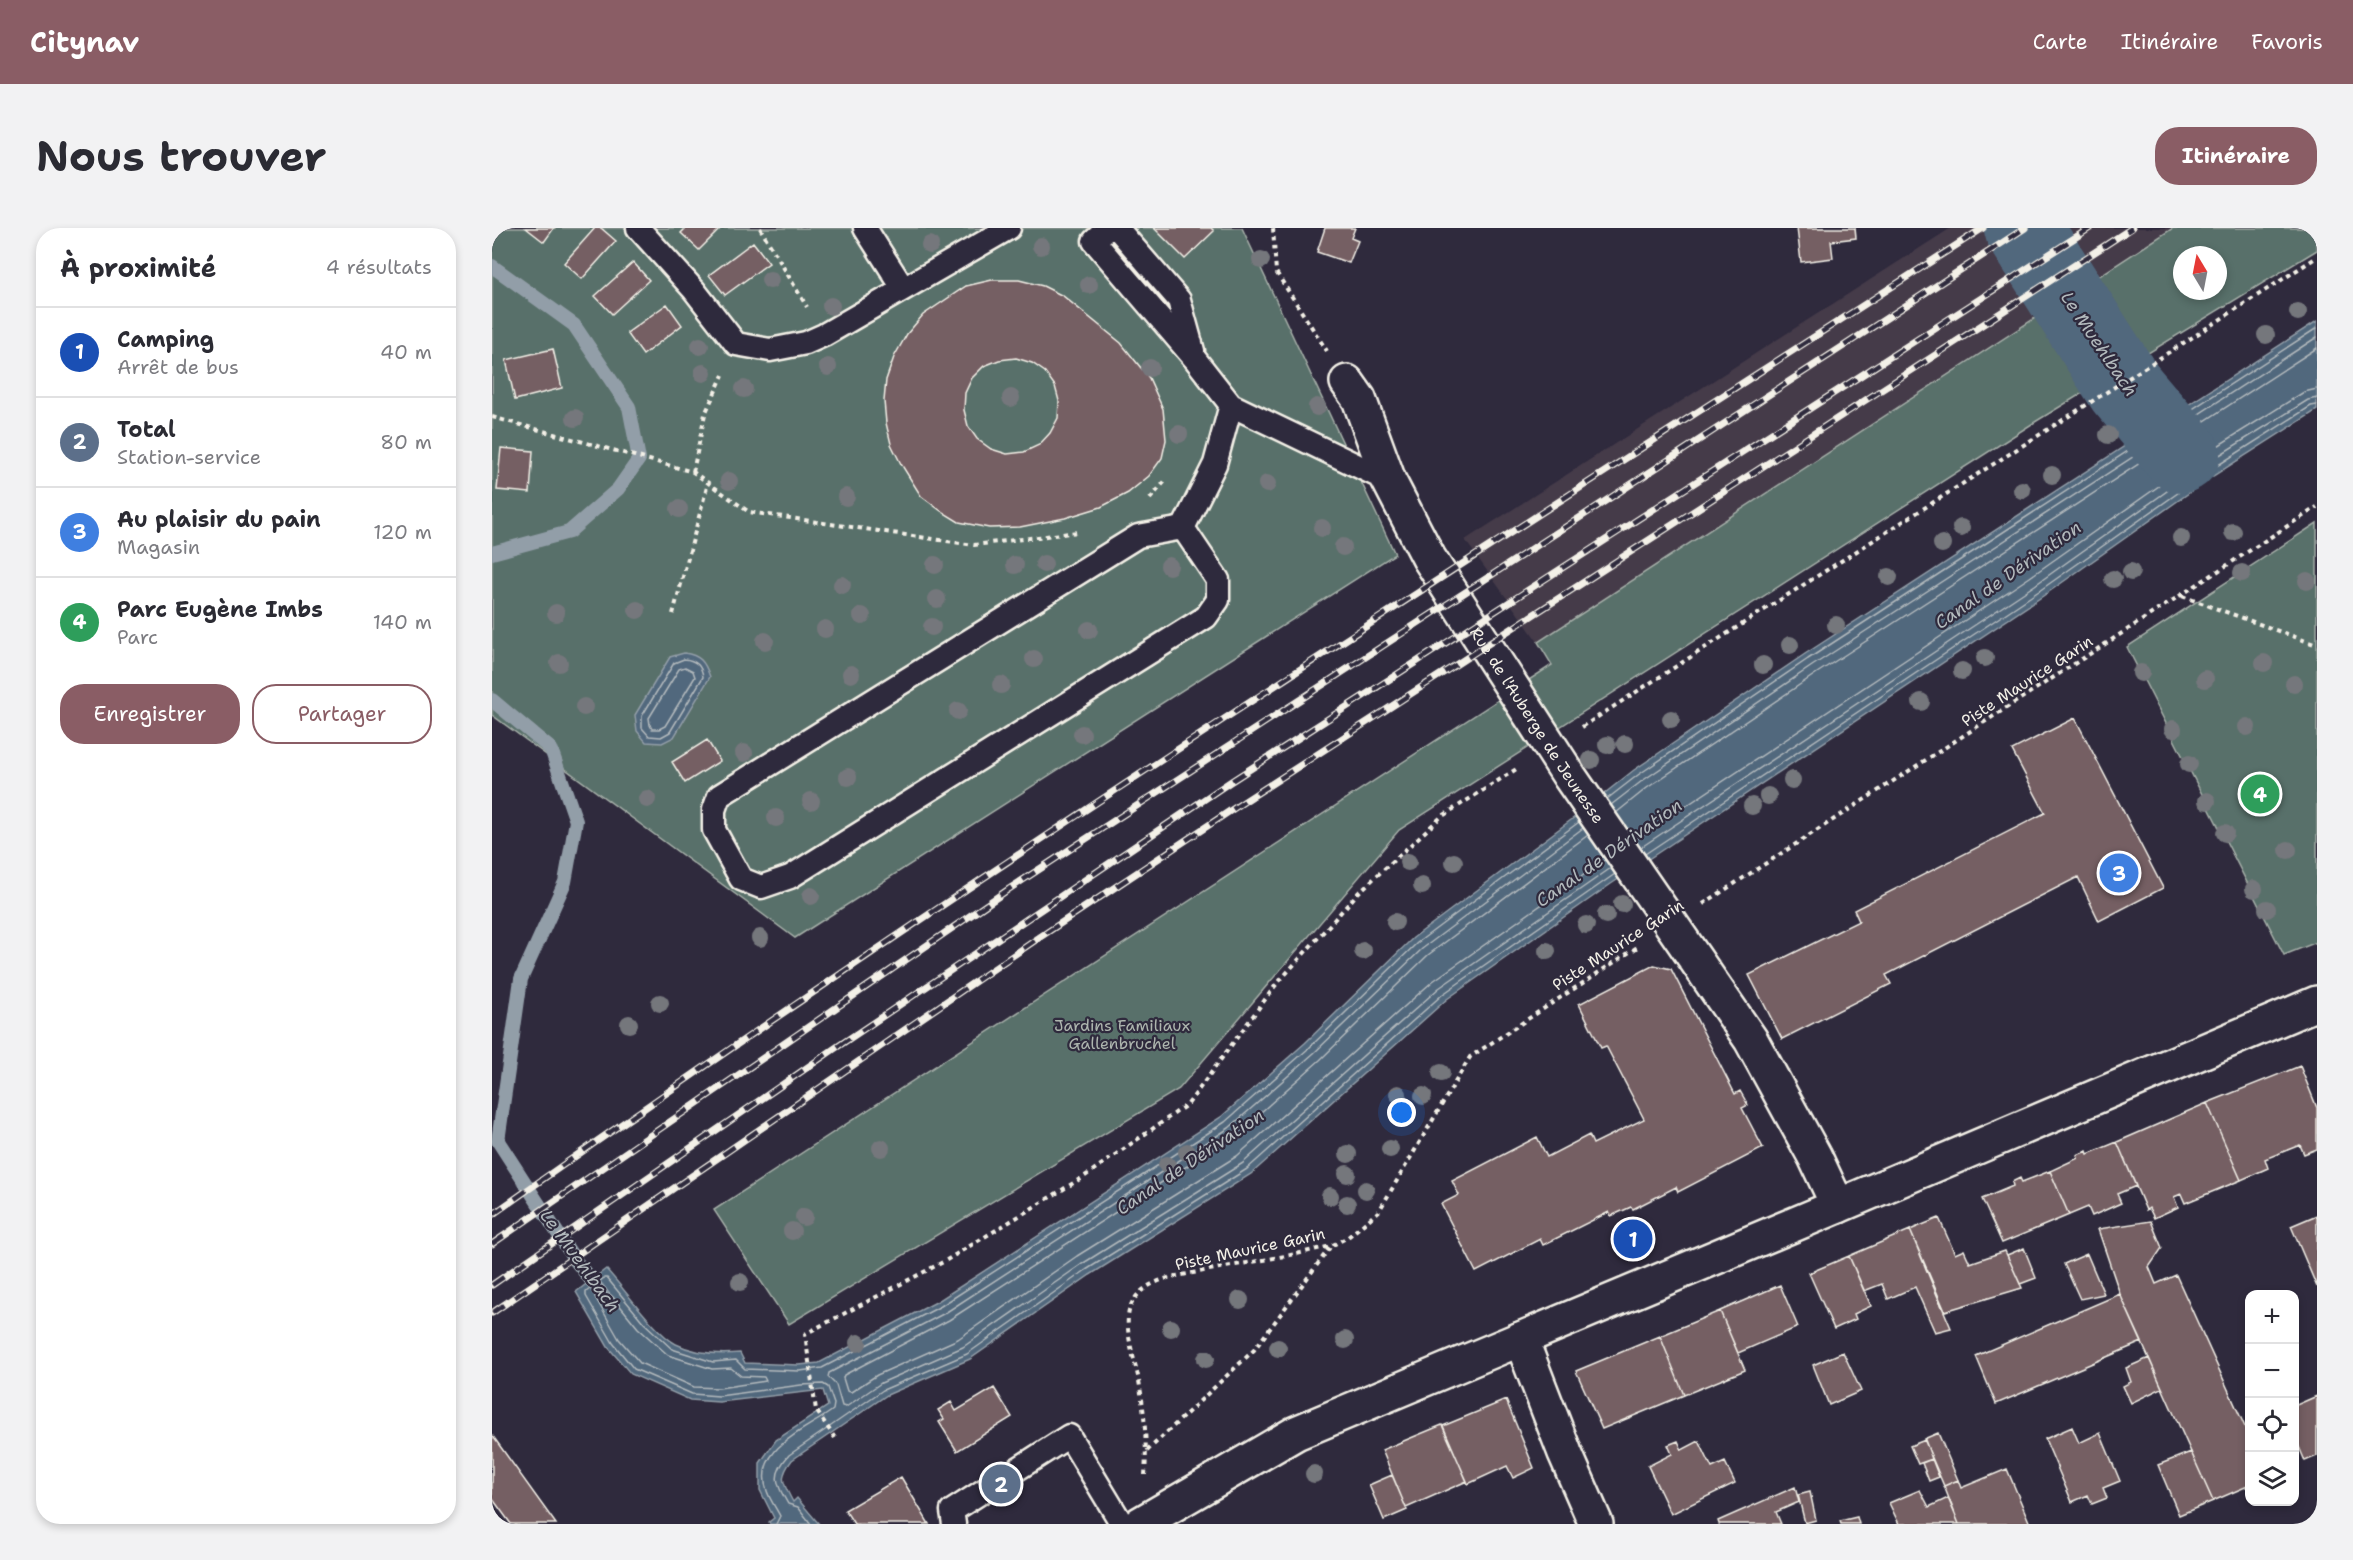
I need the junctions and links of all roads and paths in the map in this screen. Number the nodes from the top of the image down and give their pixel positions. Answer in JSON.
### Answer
{"nodes":[{"id":1,"x":638,"y":228,"type":"edge"},
{"id":2,"x":760,"y":228,"type":"edge"},
{"id":3,"x":865,"y":228,"type":"edge"},
{"id":4,"x":1009,"y":228,"type":"edge"},
{"id":5,"x":1272,"y":228,"type":"edge"},
{"id":6,"x":1107,"y":229,"type":"edge"},
{"id":7,"x":2317,"y":257,"type":"edge"},
{"id":8,"x":903,"y":288,"type":"junction"},
{"id":9,"x":824,"y":334,"type":"junction"},
{"id":10,"x":736,"y":344,"type":"junction"},
{"id":11,"x":1347,"y":382,"type":"joint"},
{"id":12,"x":1231,"y":405,"type":"junction"},
{"id":13,"x":492,"y":417,"type":"edge"},
{"id":14,"x":1215,"y":464,"type":"junction"},
{"id":15,"x":693,"y":472,"type":"junction"},
{"id":16,"x":1389,"y":481,"type":"junction"},
{"id":17,"x":708,"y":483,"type":"junction"},
{"id":18,"x":1149,"y":500,"type":"dead end"},
{"id":19,"x":2317,"y":507,"type":"edge"},
{"id":20,"x":1183,"y":528,"type":"junction"},
{"id":21,"x":1088,"y":530,"type":"dead end"},
{"id":22,"x":2181,"y":596,"type":"junction"},
{"id":23,"x":673,"y":614,"type":"dead end"},
{"id":24,"x":2317,"y":645,"type":"edge"},
{"id":25,"x":1551,"y":747,"type":"junction"},
{"id":26,"x":1671,"y":924,"type":"junction"},
{"id":27,"x":2317,"y":1003,"type":"edge"},
{"id":28,"x":1838,"y":1206,"type":"junction"},
{"id":29,"x":1331,"y":1246,"type":"junction"},
{"id":30,"x":1521,"y":1339,"type":"junction"},
{"id":31,"x":835,"y":1438,"type":"dead end"},
{"id":32,"x":1146,"y":1452,"type":"junction"},
{"id":33,"x":1144,"y":1480,"type":"dead end"},
{"id":34,"x":954,"y":1524,"type":"edge"},
{"id":35,"x":1122,"y":1524,"type":"edge"},
{"id":36,"x":1140,"y":1524,"type":"edge"},
{"id":37,"x":1596,"y":1524,"type":"edge"}],
"edges":[{"from":1,"to":10,"type":"lane"},
{"from":2,"to":9,"type":"path"},
{"from":3,"to":8,"type":"lane"},
{"from":4,"to":8,"type":"lane"},
{"from":5,"to":11,"type":"path"},
{"from":6,"to":12,"type":"lane"},
{"from":7,"to":25,"type":"path"},
{"from":8,"to":9,"type":"lane"},
{"from":9,"to":10,"type":"lane"},
{"from":10,"to":15,"type":"path"},
{"from":11,"to":16,"type":"main road","name":"Rue de l'Auberge de Jeunesse"},
{"from":12,"to":14,"type":"lane"},
{"from":12,"to":16,"type":"lane"},
{"from":13,"to":15,"type":"path"},
{"from":14,"to":18,"type":"path"},
{"from":14,"to":20,"type":"lane"},
{"from":15,"to":17,"type":"path"},
{"from":16,"to":25,"type":"main road","name":"Rue de l'Auberge de Jeunesse"},
{"from":17,"to":21,"type":"path"},
{"from":17,"to":23,"type":"path"},
{"from":19,"to":22,"type":"path","name":"Piste Maurice Garin"},
{"from":20,"to":20,"type":"lane"},
{"from":22,"to":24,"type":"path"},
{"from":22,"to":26,"type":"path","name":"Piste Maurice Garin"},
{"from":25,"to":26,"type":"main road","name":"Rue de l'Auberge de Jeunesse"},
{"from":25,"to":31,"type":"path"},
{"from":26,"to":28,"type":"main road","name":"Rue de l'Auberge de Jeunesse"},
{"from":26,"to":29,"type":"path","name":"Piste Maurice Garin"},
{"from":27,"to":28,"type":"main road"},
{"from":28,"to":30,"type":"main road"},
{"from":29,"to":32,"type":"path"},
{"from":29,"to":32,"type":"path","name":"Piste Maurice Garin"},
{"from":30,"to":36,"type":"main road"},
{"from":30,"to":37,"type":"main road"},
{"from":32,"to":33,"type":"path","name":"Piste Maurice Garin"},
{"from":34,"to":35,"type":"lane"}]}
